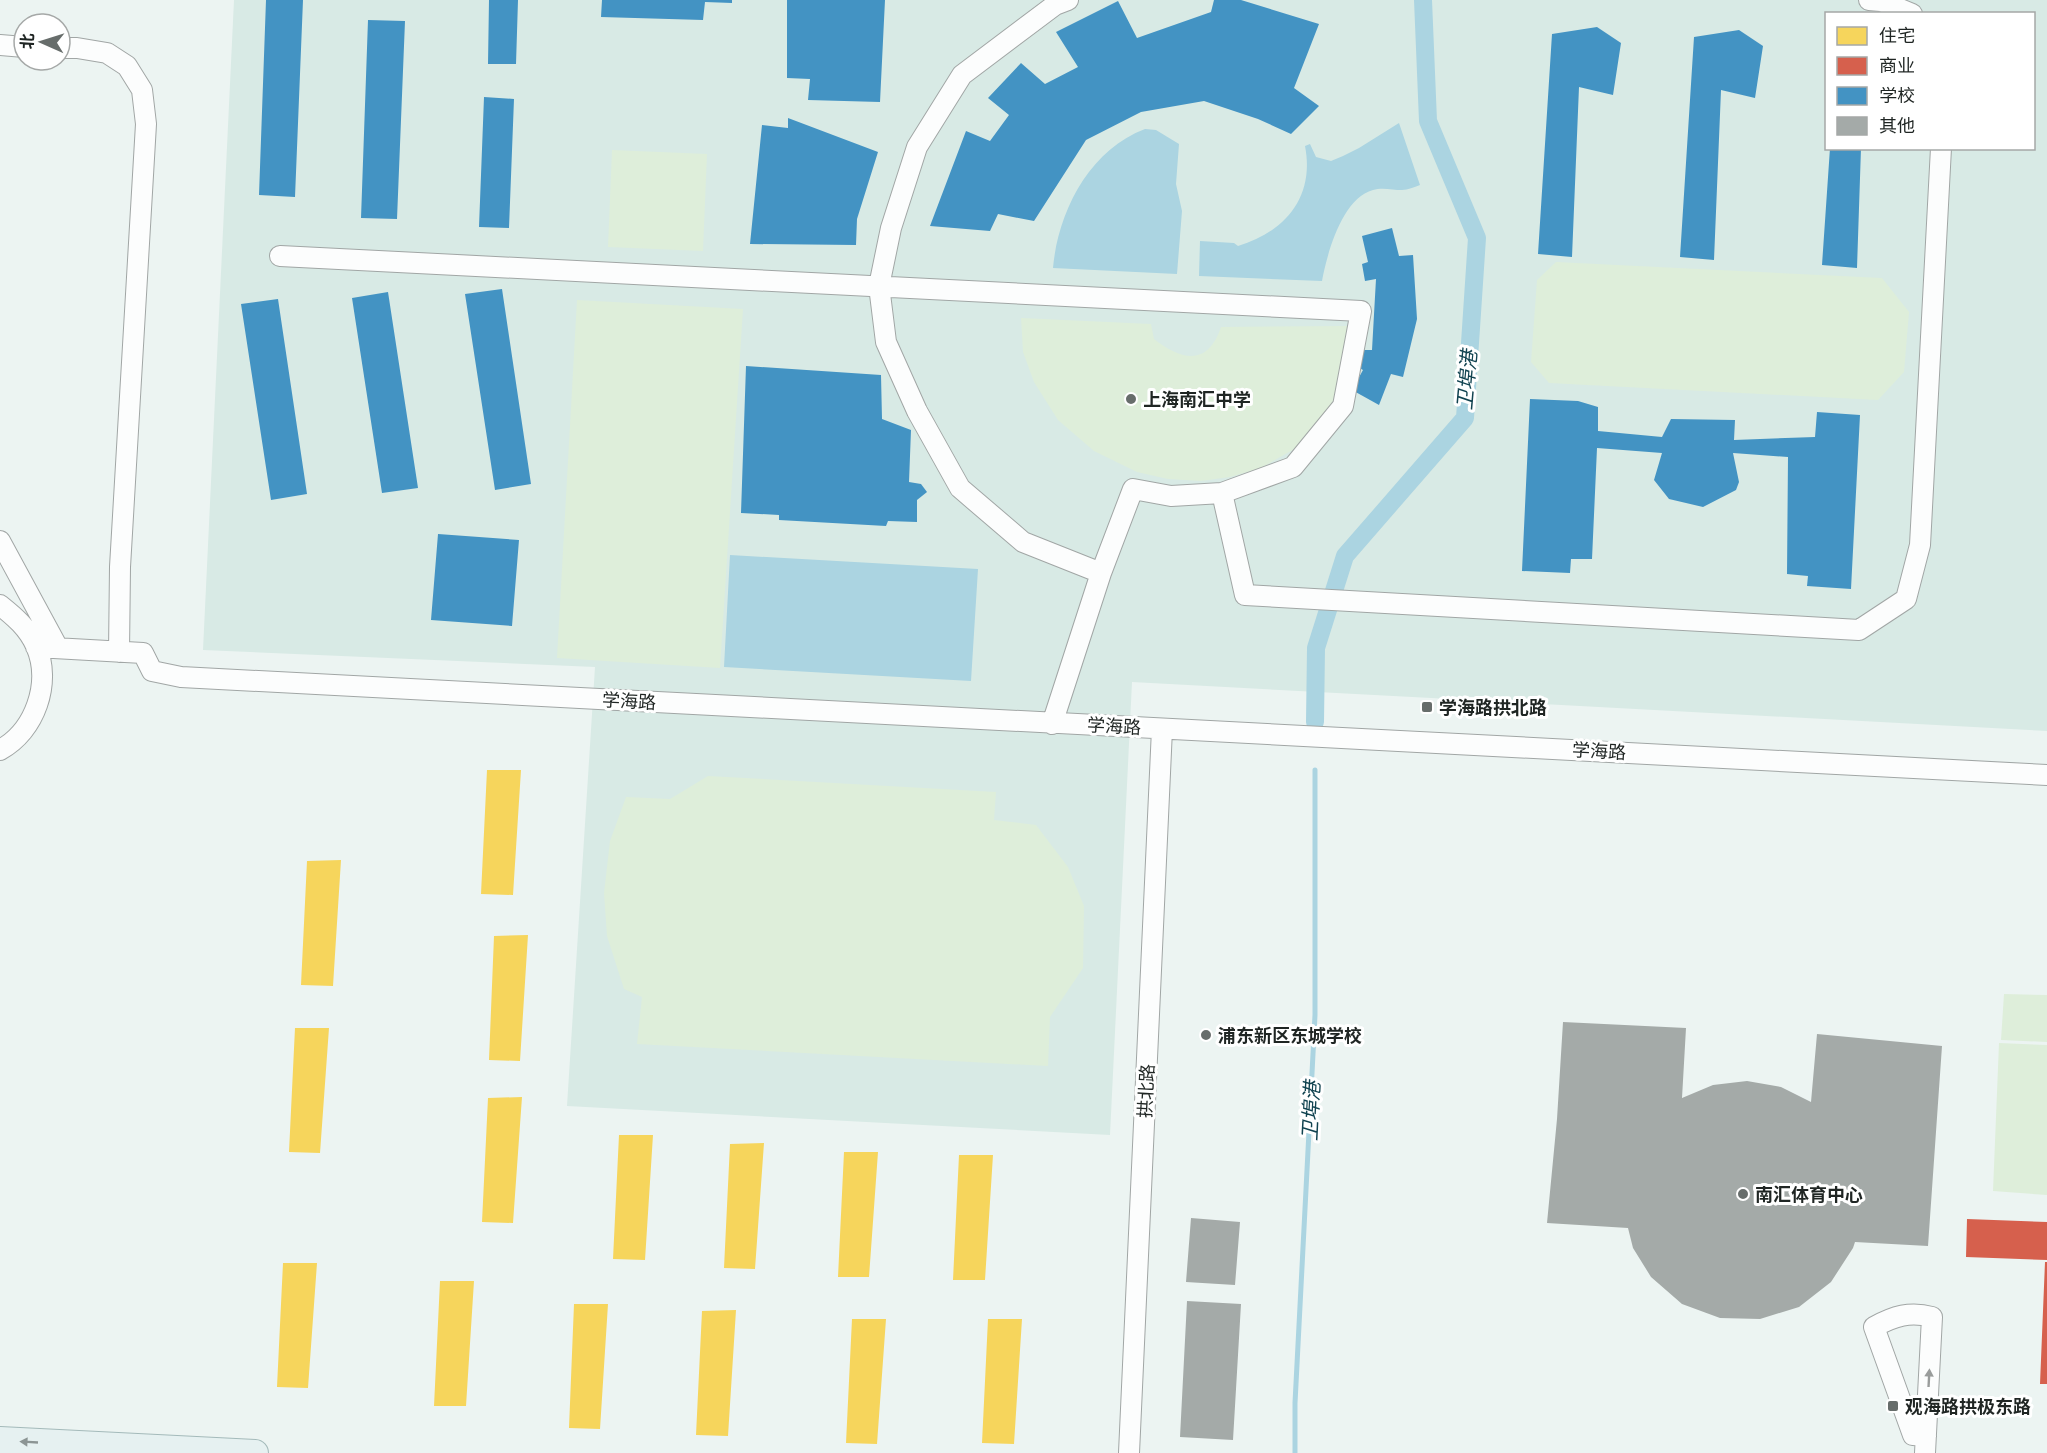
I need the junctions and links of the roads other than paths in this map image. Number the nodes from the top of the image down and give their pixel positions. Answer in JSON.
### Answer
{"nodes":[{"id":1,"x":1068,"y":0,"type":"edge"},
{"id":2,"x":1869,"y":0,"type":"edge"},
{"id":3,"x":1908,"y":12,"type":"edge"},
{"id":4,"x":72,"y":48,"type":"edge"},
{"id":5,"x":1941,"y":150,"type":"edge"},
{"id":6,"x":280,"y":256,"type":"dead end"},
{"id":7,"x":879,"y":286,"type":"junction"},
{"id":8,"x":1222,"y":493,"type":"junction"},
{"id":9,"x":0,"y":541,"type":"edge"},
{"id":10,"x":1101,"y":573,"type":"junction"},
{"id":11,"x":0,"y":605,"type":"edge"},
{"id":12,"x":36,"y":647,"type":"junction"},
{"id":13,"x":58,"y":648,"type":"junction"},
{"id":14,"x":119,"y":652,"type":"junction"},
{"id":15,"x":1052,"y":724,"type":"junction"},
{"id":16,"x":1162,"y":729,"type":"junction"},
{"id":17,"x":0,"y":750,"type":"edge"},
{"id":18,"x":2047,"y":775,"type":"edge"},
{"id":19,"x":0,"y":1440,"type":"edge"},
{"id":20,"x":1926,"y":1445,"type":"edge"},
{"id":21,"x":255,"y":1453,"type":"edge"},
{"id":22,"x":1129,"y":1453,"type":"edge"}],
"edges":[{"from":1,"to":7,"type":"street"},
{"from":2,"to":3,"type":"street"},
{"from":4,"to":14,"type":"street"},
{"from":5,"to":8,"type":"street"},
{"from":6,"to":7,"type":"street"},
{"from":7,"to":8,"type":"street"},
{"from":7,"to":10,"type":"street"},
{"from":8,"to":10,"type":"street"},
{"from":9,"to":13,"type":"street"},
{"from":10,"to":15,"type":"street"},
{"from":11,"to":12,"type":"street"},
{"from":12,"to":13,"type":"street"},
{"from":12,"to":17,"type":"street"},
{"from":13,"to":14,"type":"street"},
{"from":14,"to":15,"type":"street","name":"学海路"},
{"from":15,"to":16,"type":"street","name":"学海路"},
{"from":16,"to":18,"type":"street","name":"学海路"},
{"from":16,"to":22,"type":"street","name":"拱北路"},
{"from":21,"to":19,"type":"main road","one_way":true},
{"from":20,"to":20,"type":"street","one_way":true}]}
